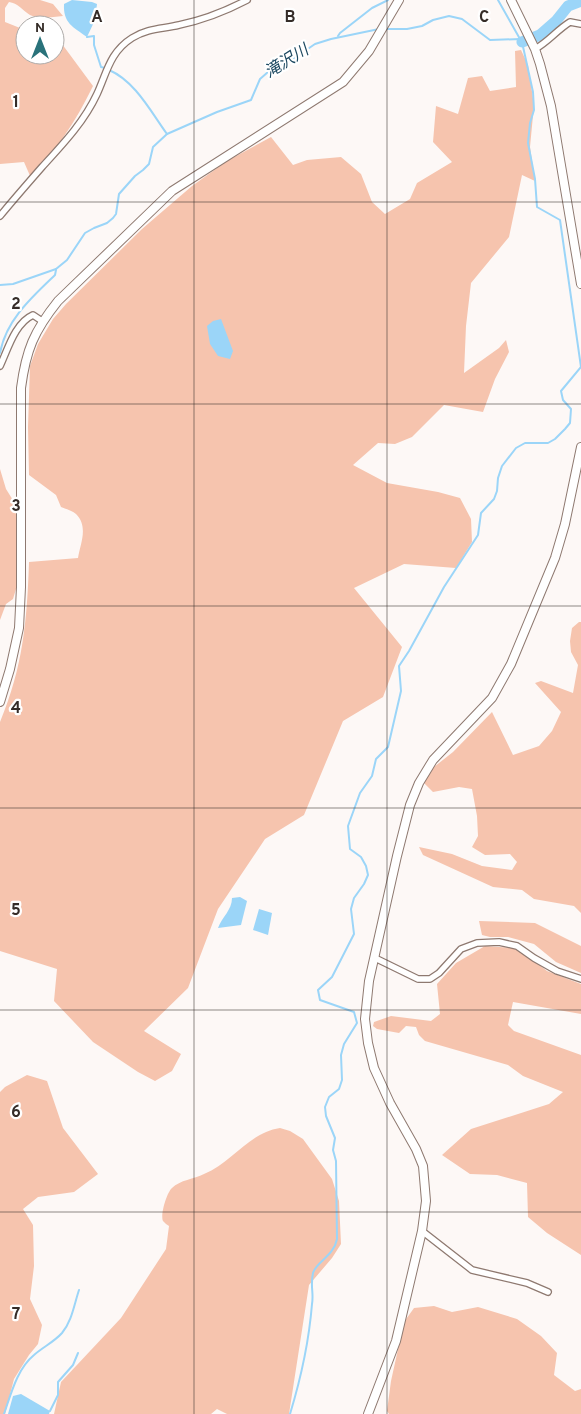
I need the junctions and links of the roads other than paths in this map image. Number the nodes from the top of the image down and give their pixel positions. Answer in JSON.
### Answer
{"nodes":[{"id":1,"x":247,"y":0,"type":"edge"},
{"id":2,"x":399,"y":0,"type":"edge"},
{"id":3,"x":511,"y":0,"type":"edge"},
{"id":4,"x":581,"y":24,"type":"edge"},
{"id":5,"x":535,"y":49,"type":"junction"},
{"id":6,"x":0,"y":216,"type":"edge"},
{"id":7,"x":581,"y":284,"type":"edge"},
{"id":8,"x":42,"y":321,"type":"junction"},
{"id":9,"x":0,"y":366,"type":"edge"},
{"id":10,"x":581,"y":447,"type":"edge"},
{"id":11,"x":0,"y":702,"type":"edge"},
{"id":12,"x":375,"y":958,"type":"junction"},
{"id":13,"x":581,"y":979,"type":"edge"},
{"id":14,"x":422,"y":1231,"type":"junction"},
{"id":15,"x":548,"y":1292,"type":"dead end"},
{"id":16,"x":368,"y":1414,"type":"edge"}],
"edges":[{"from":1,"to":6,"type":"street"},
{"from":2,"to":8,"type":"street"},
{"from":3,"to":5,"type":"street"},
{"from":4,"to":5,"type":"street"},
{"from":5,"to":7,"type":"street"},
{"from":8,"to":9,"type":"street"},
{"from":8,"to":11,"type":"street"},
{"from":10,"to":12,"type":"street"},
{"from":12,"to":13,"type":"street"},
{"from":12,"to":14,"type":"street"},
{"from":14,"to":15,"type":"street"},
{"from":14,"to":16,"type":"street"}]}
